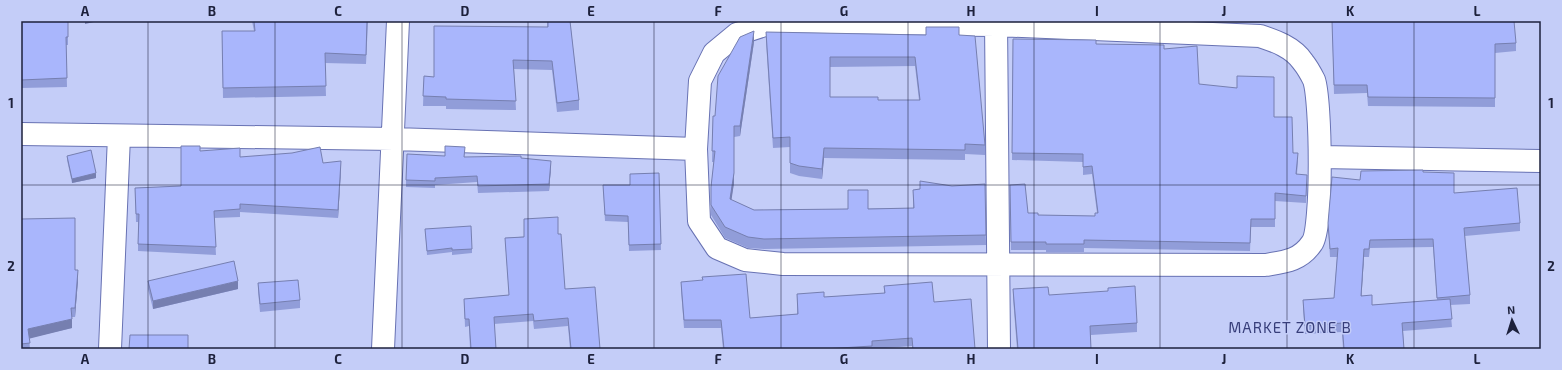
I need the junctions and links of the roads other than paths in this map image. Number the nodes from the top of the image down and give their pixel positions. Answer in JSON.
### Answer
{"nodes":[{"id":1,"x":398,"y":21,"type":"edge"},
{"id":2,"x":996,"y":23,"type":"edge"},
{"id":3,"x":21,"y":134,"type":"edge"},
{"id":4,"x":119,"y":136,"type":"junction"},
{"id":5,"x":394,"y":139,"type":"junction"},
{"id":6,"x":696,"y":149,"type":"junction"},
{"id":7,"x":1321,"y":157,"type":"junction"},
{"id":8,"x":1541,"y":161,"type":"edge"},
{"id":9,"x":999,"y":263,"type":"junction"},
{"id":10,"x":110,"y":349,"type":"edge"},
{"id":11,"x":383,"y":349,"type":"edge"},
{"id":12,"x":999,"y":349,"type":"edge"}],
"edges":[{"from":1,"to":5,"type":"street"},
{"from":2,"to":6,"type":"street"},
{"from":2,"to":7,"type":"street"},
{"from":2,"to":9,"type":"street"},
{"from":3,"to":4,"type":"street"},
{"from":4,"to":5,"type":"street"},
{"from":4,"to":10,"type":"street"},
{"from":5,"to":6,"type":"street"},
{"from":5,"to":11,"type":"street"},
{"from":6,"to":9,"type":"street"},
{"from":7,"to":8,"type":"street"},
{"from":7,"to":9,"type":"street"},
{"from":9,"to":12,"type":"street"}]}
